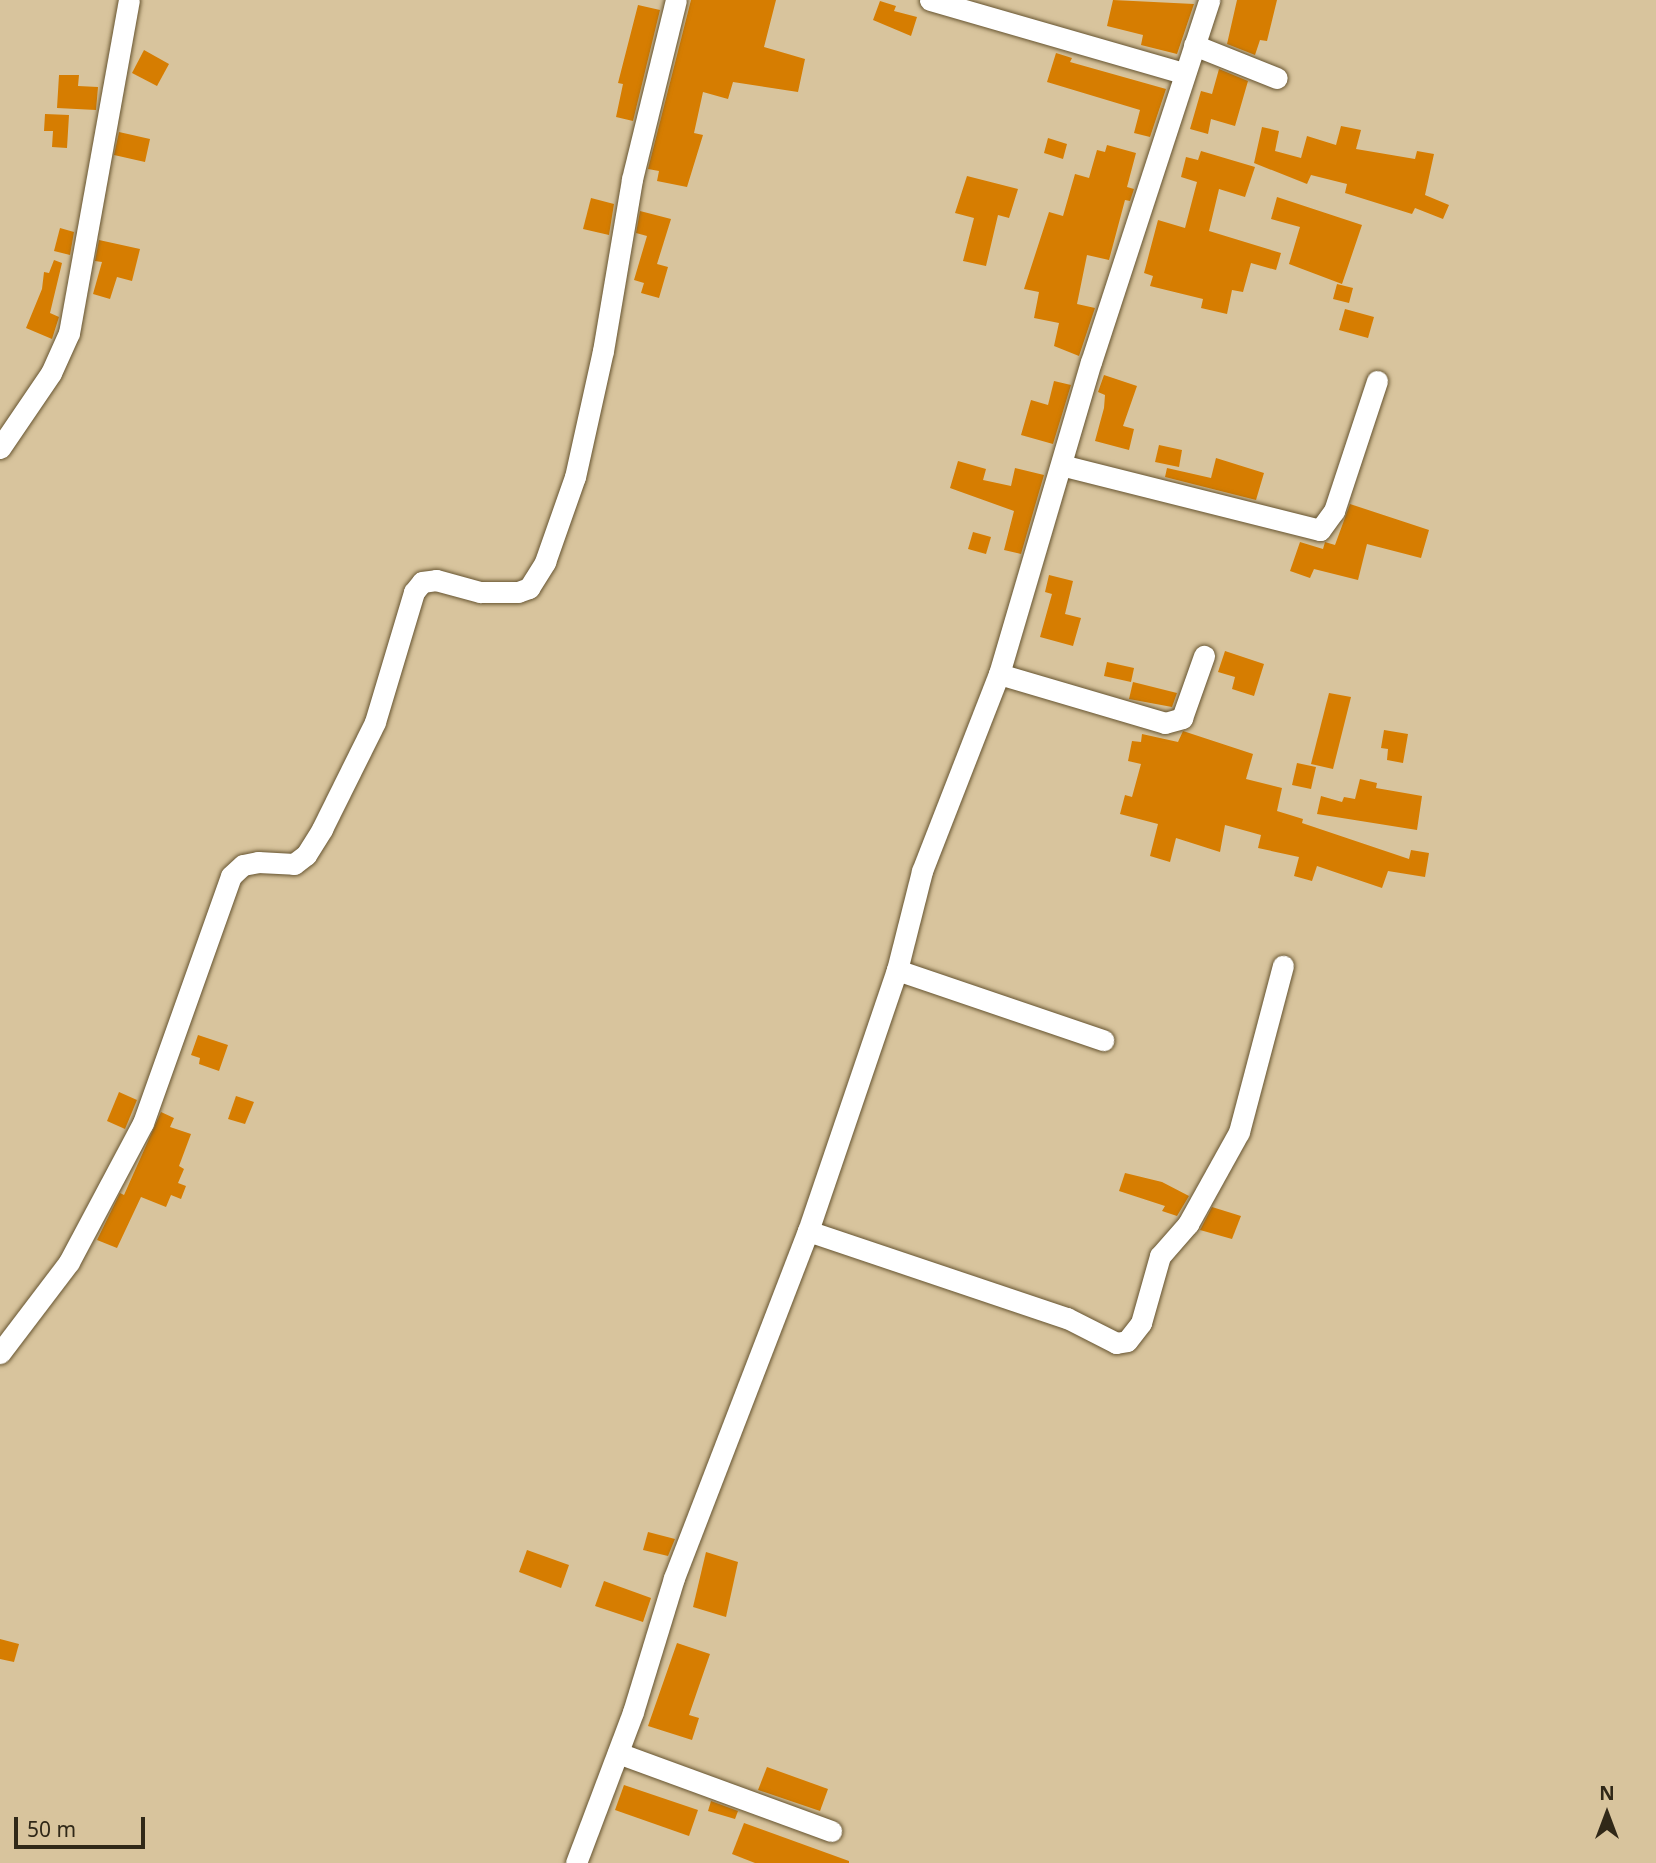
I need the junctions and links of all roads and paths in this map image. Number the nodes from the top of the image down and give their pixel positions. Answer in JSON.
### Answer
{"nodes":[{"id":1,"x":128,"y":0,"type":"edge"},
{"id":2,"x":676,"y":0,"type":"edge"},
{"id":3,"x":930,"y":0,"type":"edge"},
{"id":4,"x":1209,"y":0,"type":"edge"},
{"id":5,"x":1194,"y":45,"type":"junction"},
{"id":6,"x":1183,"y":73,"type":"junction"},
{"id":7,"x":1277,"y":78,"type":"dead end"},
{"id":8,"x":1377,"y":381,"type":"dead end"},
{"id":9,"x":0,"y":448,"type":"edge"},
{"id":10,"x":1060,"y":465,"type":"junction"},
{"id":11,"x":1204,"y":656,"type":"dead end"},
{"id":12,"x":999,"y":674,"type":"junction"},
{"id":13,"x":1283,"y":966,"type":"dead end"},
{"id":14,"x":897,"y":970,"type":"junction"},
{"id":15,"x":1103,"y":1040,"type":"dead end"},
{"id":16,"x":808,"y":1231,"type":"junction"},
{"id":17,"x":0,"y":1353,"type":"edge"},
{"id":18,"x":618,"y":1753,"type":"junction"},
{"id":19,"x":831,"y":1831,"type":"dead end"},
{"id":20,"x":576,"y":1863,"type":"edge"}],
"edges":[{"from":1,"to":9,"type":"street"},
{"from":2,"to":17,"type":"street"},
{"from":3,"to":6,"type":"street"},
{"from":4,"to":5,"type":"street"},
{"from":5,"to":6,"type":"street"},
{"from":5,"to":7,"type":"street"},
{"from":6,"to":10,"type":"street"},
{"from":8,"to":10,"type":"street"},
{"from":10,"to":12,"type":"street"},
{"from":11,"to":12,"type":"street"},
{"from":12,"to":14,"type":"street"},
{"from":13,"to":16,"type":"street"},
{"from":14,"to":15,"type":"street"},
{"from":14,"to":16,"type":"street"},
{"from":16,"to":18,"type":"street"},
{"from":18,"to":19,"type":"street"},
{"from":18,"to":20,"type":"street"}]}
